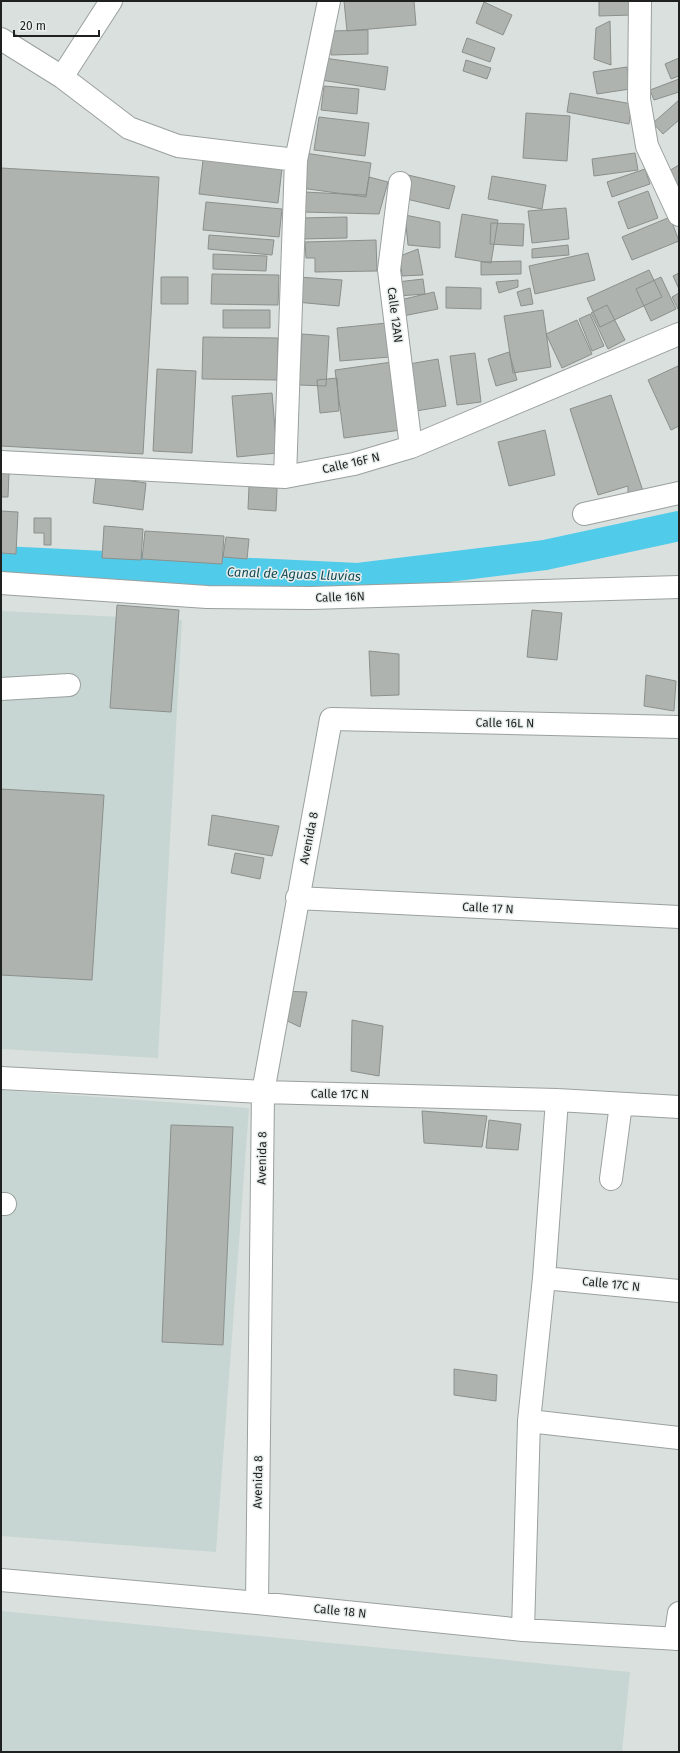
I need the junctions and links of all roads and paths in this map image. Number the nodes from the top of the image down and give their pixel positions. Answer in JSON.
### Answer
{"nodes":[{"id":1,"x":111,"y":1,"type":"edge"},
{"id":2,"x":329,"y":1,"type":"edge"},
{"id":3,"x":640,"y":1,"type":"edge"},
{"id":4,"x":1,"y":39,"type":"edge"},
{"id":5,"x":62,"y":77,"type":"junction"},
{"id":6,"x":296,"y":160,"type":"junction"},
{"id":7,"x":400,"y":183,"type":"dead end"},
{"id":8,"x":679,"y":215,"type":"edge"},
{"id":9,"x":679,"y":334,"type":"edge"},
{"id":10,"x":411,"y":447,"type":"junction"},
{"id":11,"x":1,"y":462,"type":"edge"},
{"id":12,"x":285,"y":477,"type":"junction"},
{"id":13,"x":679,"y":493,"type":"edge"},
{"id":14,"x":584,"y":514,"type":"dead end"},
{"id":15,"x":1,"y":583,"type":"edge"},
{"id":16,"x":679,"y":587,"type":"edge"},
{"id":17,"x":69,"y":685,"type":"dead end"},
{"id":18,"x":1,"y":689,"type":"edge"},
{"id":19,"x":331,"y":719,"type":"joint"},
{"id":20,"x":679,"y":727,"type":"edge"},
{"id":21,"x":297,"y":898,"type":"junction"},
{"id":22,"x":679,"y":917,"type":"edge"},
{"id":23,"x":1,"y":1078,"type":"edge"},
{"id":24,"x":263,"y":1092,"type":"junction"},
{"id":25,"x":557,"y":1100,"type":"junction"},
{"id":26,"x":622,"y":1104,"type":"junction"},
{"id":27,"x":679,"y":1107,"type":"edge"},
{"id":28,"x":611,"y":1179,"type":"dead end"},
{"id":29,"x":544,"y":1278,"type":"junction"},
{"id":30,"x":679,"y":1291,"type":"edge"},
{"id":31,"x":529,"y":1421,"type":"junction"},
{"id":32,"x":679,"y":1438,"type":"edge"},
{"id":33,"x":1,"y":1580,"type":"edge"},
{"id":34,"x":257,"y":1603,"type":"junction"},
{"id":35,"x":679,"y":1613,"type":"edge"},
{"id":36,"x":523,"y":1630,"type":"junction"},
{"id":37,"x":677,"y":1639,"type":"edge"}],
"edges":[{"from":1,"to":5,"type":"street"},
{"from":2,"to":6,"type":"street"},
{"from":3,"to":8,"type":"street"},
{"from":4,"to":5,"type":"street"},
{"from":5,"to":6,"type":"street"},
{"from":6,"to":12,"type":"street"},
{"from":7,"to":10,"type":"street","name":"Calle 12AN"},
{"from":9,"to":10,"type":"street","name":"Calle 16F N"},
{"from":10,"to":12,"type":"street","name":"Calle 16F N"},
{"from":11,"to":12,"type":"street","name":"Calle 16F N"},
{"from":13,"to":14,"type":"street"},
{"from":15,"to":16,"type":"street","name":"Calle 16N"},
{"from":17,"to":18,"type":"street"},
{"from":19,"to":20,"type":"street","name":"Calle 16L N"},
{"from":19,"to":21,"type":"street","name":"Avenida 8"},
{"from":21,"to":22,"type":"street","name":"Calle 17 N"},
{"from":21,"to":24,"type":"street","name":"Avenida 8"},
{"from":23,"to":24,"type":"street","name":"Calle 17C N"},
{"from":24,"to":25,"type":"street","name":"Calle 17C N"},
{"from":24,"to":34,"type":"street","name":"Avenida 8"},
{"from":25,"to":26,"type":"street","name":"Calle 17C N"},
{"from":25,"to":29,"type":"street"},
{"from":26,"to":27,"type":"street","name":"Calle 17C N"},
{"from":26,"to":28,"type":"street"},
{"from":29,"to":30,"type":"street","name":"Calle 17C N"},
{"from":29,"to":31,"type":"street"},
{"from":31,"to":32,"type":"street"},
{"from":31,"to":36,"type":"street"},
{"from":33,"to":34,"type":"street","name":"Calle 18 N"},
{"from":34,"to":36,"type":"street","name":"Calle 18 N"},
{"from":35,"to":37,"type":"street"},
{"from":36,"to":37,"type":"street","name":"Calle 18 N"}]}
